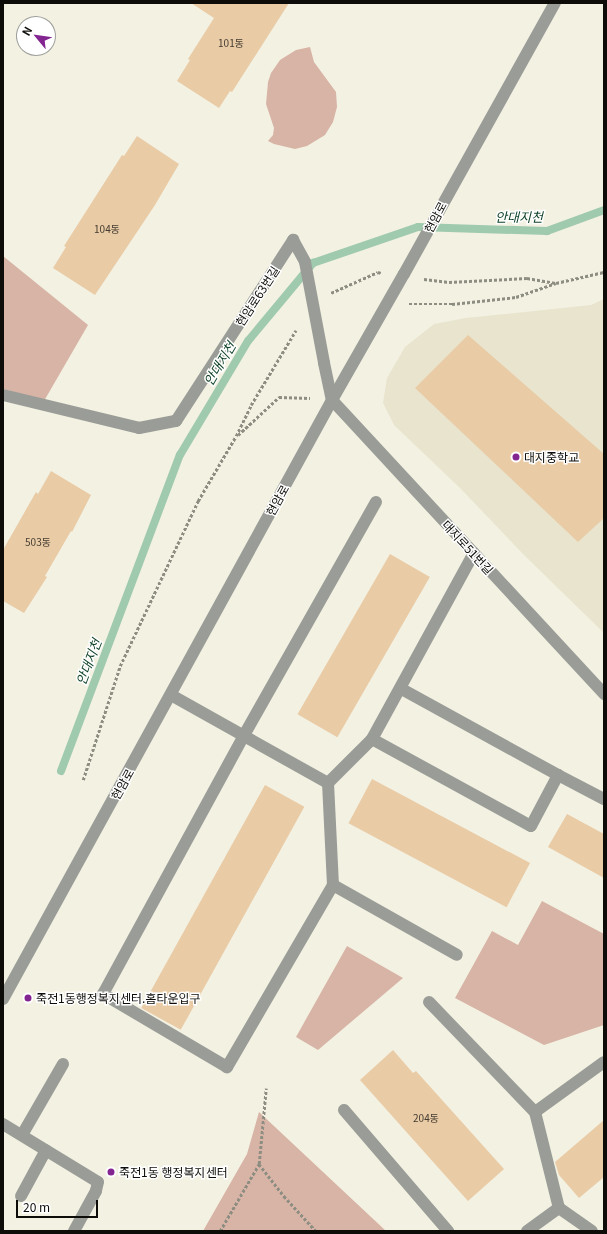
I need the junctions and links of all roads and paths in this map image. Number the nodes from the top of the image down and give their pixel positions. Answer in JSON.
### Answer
{"nodes":[{"id":1,"x":555,"y":3,"type":"edge"},
{"id":2,"x":556,"y":282,"type":"dead end"},
{"id":3,"x":387,"y":304,"type":"junction"},
{"id":4,"x":3,"y":395,"type":"edge"},
{"id":5,"x":332,"y":400,"type":"junction"},
{"id":6,"x":236,"y":436,"type":"dead end"},
{"id":7,"x":376,"y":502,"type":"dead end"},
{"id":8,"x":474,"y":553,"type":"junction"},
{"id":9,"x":400,"y":688,"type":"junction"},
{"id":10,"x":604,"y":694,"type":"edge"},
{"id":11,"x":171,"y":695,"type":"junction"},
{"id":12,"x":243,"y":737,"type":"junction"},
{"id":13,"x":372,"y":739,"type":"junction"},
{"id":14,"x":558,"y":775,"type":"junction"},
{"id":15,"x":328,"y":783,"type":"junction"},
{"id":16,"x":604,"y":799,"type":"edge"},
{"id":17,"x":333,"y":885,"type":"junction"},
{"id":18,"x":457,"y":955,"type":"dead end"},
{"id":19,"x":3,"y":1000,"type":"edge"},
{"id":20,"x":429,"y":1002,"type":"dead end"},
{"id":21,"x":604,"y":1062,"type":"edge"},
{"id":22,"x":63,"y":1064,"type":"dead end"},
{"id":23,"x":266,"y":1088,"type":"dead end"},
{"id":24,"x":344,"y":1110,"type":"dead end"},
{"id":25,"x":535,"y":1112,"type":"junction"},
{"id":26,"x":3,"y":1124,"type":"edge"},
{"id":27,"x":22,"y":1135,"type":"junction"},
{"id":28,"x":46,"y":1150,"type":"junction"},
{"id":29,"x":259,"y":1164,"type":"junction"},
{"id":30,"x":21,"y":1196,"type":"dead end"},
{"id":31,"x":559,"y":1208,"type":"junction"},
{"id":32,"x":74,"y":1231,"type":"edge"},
{"id":33,"x":220,"y":1231,"type":"edge"},
{"id":34,"x":316,"y":1231,"type":"edge"},
{"id":35,"x":448,"y":1231,"type":"edge"},
{"id":36,"x":528,"y":1231,"type":"edge"},
{"id":37,"x":592,"y":1231,"type":"edge"}],
"edges":[{"from":1,"to":3,"type":"street","name":"현암로"},
{"from":2,"to":3,"type":"path"},
{"from":3,"to":5,"type":"street","name":"현암로"},
{"from":4,"to":5,"type":"street","name":"현암로63번길","bridge":true},
{"from":5,"to":6,"type":"path"},
{"from":5,"to":8,"type":"street","name":"대지로51번길"},
{"from":5,"to":11,"type":"street","name":"현암로"},
{"from":7,"to":12,"type":"street"},
{"from":8,"to":9,"type":"street"},
{"from":8,"to":10,"type":"street","name":"대지로51번길"},
{"from":9,"to":13,"type":"street"},
{"from":9,"to":14,"type":"street"},
{"from":11,"to":12,"type":"street"},
{"from":11,"to":19,"type":"street","name":"현암로"},
{"from":12,"to":15,"type":"street"},
{"from":12,"to":17,"type":"street"},
{"from":13,"to":14,"type":"street"},
{"from":13,"to":15,"type":"street"},
{"from":14,"to":16,"type":"street"},
{"from":15,"to":17,"type":"street"},
{"from":17,"to":18,"type":"street"},
{"from":20,"to":25,"type":"street"},
{"from":21,"to":25,"type":"street"},
{"from":22,"to":27,"type":"street"},
{"from":23,"to":29,"type":"path"},
{"from":24,"to":35,"type":"street"},
{"from":25,"to":31,"type":"street"},
{"from":26,"to":27,"type":"street"},
{"from":27,"to":28,"type":"street"},
{"from":28,"to":30,"type":"street"},
{"from":28,"to":32,"type":"street"},
{"from":29,"to":33,"type":"path"},
{"from":29,"to":34,"type":"path"},
{"from":31,"to":36,"type":"street"},
{"from":31,"to":37,"type":"street"}]}
